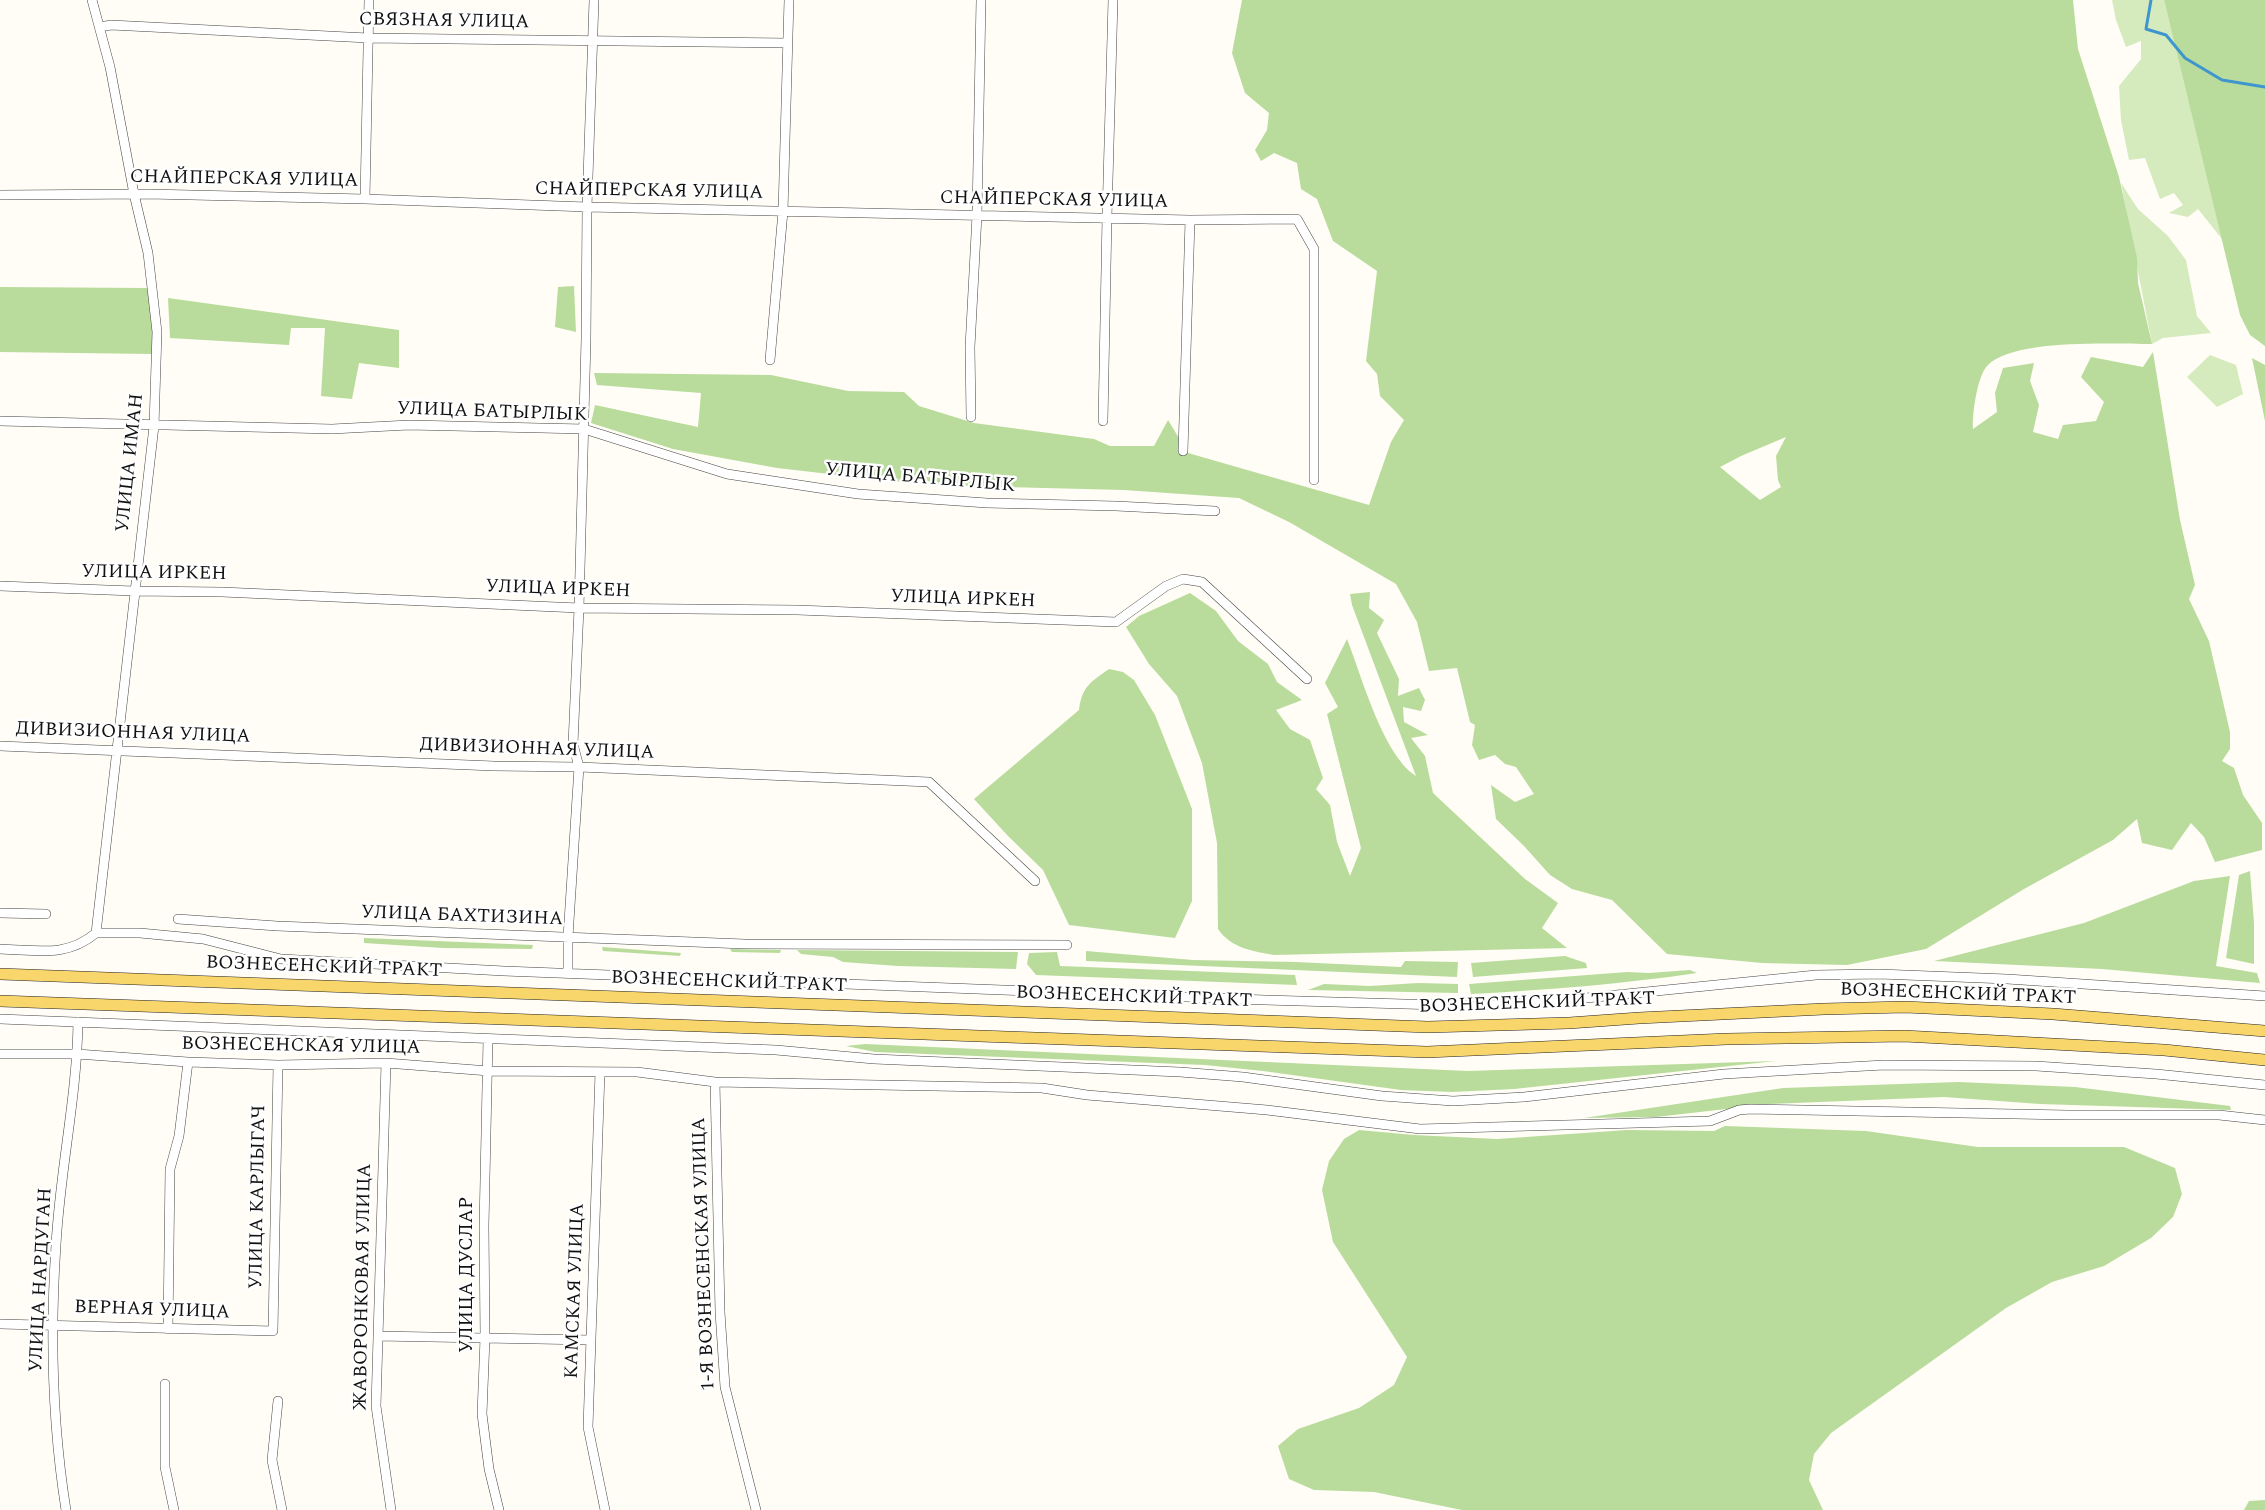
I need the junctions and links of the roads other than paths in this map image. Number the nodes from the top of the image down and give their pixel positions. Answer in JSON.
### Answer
{"nodes":[{"id":1,"x":92,"y":0,"type":"edge"},
{"id":2,"x":369,"y":0,"type":"edge"},
{"id":3,"x":594,"y":0,"type":"edge"},
{"id":4,"x":789,"y":0,"type":"edge"},
{"id":5,"x":981,"y":0,"type":"edge"},
{"id":6,"x":1113,"y":0,"type":"edge"},
{"id":7,"x":100,"y":27,"type":"junction"},
{"id":8,"x":368,"y":38,"type":"junction"},
{"id":9,"x":594,"y":40,"type":"junction"},
{"id":10,"x":788,"y":43,"type":"junction"},
{"id":11,"x":134,"y":194,"type":"junction"},
{"id":12,"x":0,"y":196,"type":"edge"},
{"id":13,"x":365,"y":198,"type":"junction"},
{"id":14,"x":587,"y":208,"type":"junction"},
{"id":15,"x":783,"y":211,"type":"junction"},
{"id":16,"x":978,"y":214,"type":"junction"},
{"id":17,"x":1107,"y":217,"type":"junction"},
{"id":18,"x":1190,"y":220,"type":"junction"},
{"id":19,"x":770,"y":360,"type":"dead end"},
{"id":20,"x":971,"y":417,"type":"dead end"},
{"id":21,"x":0,"y":421,"type":"edge"},
{"id":22,"x":1104,"y":421,"type":"dead end"},
{"id":23,"x":154,"y":426,"type":"junction"},
{"id":24,"x":584,"y":428,"type":"junction"},
{"id":25,"x":1183,"y":451,"type":"dead end"},
{"id":26,"x":1314,"y":480,"type":"dead end"},
{"id":27,"x":1215,"y":512,"type":"dead end"},
{"id":28,"x":0,"y":586,"type":"edge"},
{"id":29,"x":134,"y":591,"type":"junction"},
{"id":30,"x":579,"y":608,"type":"junction"},
{"id":31,"x":1307,"y":679,"type":"dead end"},
{"id":32,"x":0,"y":746,"type":"edge"},
{"id":33,"x":116,"y":749,"type":"junction"},
{"id":34,"x":579,"y":767,"type":"junction"},
{"id":35,"x":1035,"y":881,"type":"dead end"},
{"id":36,"x":0,"y":913,"type":"edge"},
{"id":37,"x":46,"y":914,"type":"dead end"},
{"id":38,"x":178,"y":919,"type":"dead end"},
{"id":39,"x":96,"y":933,"type":"junction"},
{"id":40,"x":568,"y":937,"type":"junction"},
{"id":41,"x":1067,"y":945,"type":"dead end"},
{"id":42,"x":0,"y":949,"type":"edge"},
{"id":43,"x":568,"y":973,"type":"junction"},
{"id":44,"x":0,"y":974,"type":"edge"},
{"id":45,"x":2265,"y":996,"type":"edge"},
{"id":46,"x":0,"y":1001,"type":"edge"},
{"id":47,"x":0,"y":1019,"type":"edge"},
{"id":48,"x":78,"y":1022,"type":"junction"},
{"id":49,"x":2265,"y":1032,"type":"edge"},
{"id":50,"x":488,"y":1038,"type":"junction"},
{"id":51,"x":0,"y":1054,"type":"edge"},
{"id":52,"x":77,"y":1054,"type":"junction"},
{"id":53,"x":2265,"y":1060,"type":"edge"},
{"id":54,"x":188,"y":1062,"type":"junction"},
{"id":55,"x":386,"y":1063,"type":"junction"},
{"id":56,"x":278,"y":1065,"type":"junction"},
{"id":57,"x":488,"y":1071,"type":"junction"},
{"id":58,"x":600,"y":1072,"type":"junction"},
{"id":59,"x":715,"y":1082,"type":"junction"},
{"id":60,"x":2265,"y":1085,"type":"edge"},
{"id":61,"x":2265,"y":1120,"type":"edge"},
{"id":62,"x":0,"y":1324,"type":"edge"},
{"id":63,"x":53,"y":1324,"type":"junction"},
{"id":64,"x":168,"y":1329,"type":"junction"},
{"id":65,"x":272,"y":1331,"type":"joint"},
{"id":66,"x":378,"y":1336,"type":"junction"},
{"id":67,"x":485,"y":1338,"type":"junction"},
{"id":68,"x":590,"y":1340,"type":"junction"},
{"id":69,"x":165,"y":1384,"type":"dead end"},
{"id":70,"x":278,"y":1401,"type":"dead end"},
{"id":71,"x":66,"y":1510,"type":"edge"},
{"id":72,"x":174,"y":1510,"type":"edge"},
{"id":73,"x":282,"y":1510,"type":"edge"},
{"id":74,"x":391,"y":1510,"type":"edge"},
{"id":75,"x":499,"y":1510,"type":"edge"},
{"id":76,"x":605,"y":1510,"type":"edge"},
{"id":77,"x":756,"y":1510,"type":"edge"}],
"edges":[{"from":1,"to":7,"type":"street","name":"УЛИЦА ИМАН"},
{"from":2,"to":8,"type":"street"},
{"from":3,"to":9,"type":"street"},
{"from":4,"to":10,"type":"street"},
{"from":5,"to":16,"type":"street"},
{"from":6,"to":17,"type":"street"},
{"from":7,"to":8,"type":"street","name":"СВЯЗНАЯ УЛИЦА"},
{"from":7,"to":11,"type":"street","name":"УЛИЦА ИМАН"},
{"from":8,"to":9,"type":"street","name":"СВЯЗНАЯ УЛИЦА"},
{"from":8,"to":13,"type":"street"},
{"from":9,"to":10,"type":"street","name":"СВЯЗНАЯ УЛИЦА"},
{"from":9,"to":14,"type":"street"},
{"from":10,"to":15,"type":"street"},
{"from":11,"to":12,"type":"street","name":"СНАЙПЕРСКАЯ УЛИЦА"},
{"from":11,"to":13,"type":"street","name":"СНАЙПЕРСКАЯ УЛИЦА"},
{"from":11,"to":23,"type":"street","name":"УЛИЦА ИМАН"},
{"from":13,"to":14,"type":"street","name":"СНАЙПЕРСКАЯ УЛИЦА"},
{"from":14,"to":15,"type":"street","name":"СНАЙПЕРСКАЯ УЛИЦА"},
{"from":14,"to":24,"type":"street"},
{"from":15,"to":16,"type":"street","name":"СНАЙПЕРСКАЯ УЛИЦА"},
{"from":15,"to":19,"type":"street"},
{"from":16,"to":17,"type":"street","name":"СНАЙПЕРСКАЯ УЛИЦА"},
{"from":16,"to":20,"type":"street"},
{"from":17,"to":18,"type":"street","name":"СНАЙПЕРСКАЯ УЛИЦА"},
{"from":17,"to":22,"type":"street"},
{"from":18,"to":25,"type":"street"},
{"from":18,"to":26,"type":"street","name":"СНАЙПЕРСКАЯ УЛИЦА"},
{"from":21,"to":23,"type":"street","name":"УЛИЦА БАТЫРЛЫК"},
{"from":23,"to":24,"type":"street","name":"УЛИЦА БАТЫРЛЫК"},
{"from":23,"to":29,"type":"street","name":"УЛИЦА ИМАН"},
{"from":24,"to":27,"type":"street","name":"УЛИЦА БАТЫРЛЫК"},
{"from":24,"to":30,"type":"street"},
{"from":28,"to":29,"type":"street","name":"УЛИЦА ИРКЕН"},
{"from":29,"to":30,"type":"street","name":"УЛИЦА ИРКЕН"},
{"from":29,"to":33,"type":"street","name":"УЛИЦА ИМАН"},
{"from":30,"to":31,"type":"street","name":"УЛИЦА ИРКЕН"},
{"from":30,"to":34,"type":"street"},
{"from":32,"to":33,"type":"street","name":"ДИВИЗИОННАЯ УЛИЦА"},
{"from":33,"to":34,"type":"street","name":"ДИВИЗИОННАЯ УЛИЦА"},
{"from":33,"to":39,"type":"street","name":"УЛИЦА ИМАН"},
{"from":34,"to":35,"type":"street","name":"ДИВИЗИОННАЯ УЛИЦА"},
{"from":34,"to":40,"type":"street"},
{"from":36,"to":37,"type":"street"},
{"from":38,"to":40,"type":"street","name":"УЛИЦА БАХТИЗИНА"},
{"from":39,"to":42,"type":"street"},
{"from":39,"to":43,"type":"street"},
{"from":40,"to":41,"type":"street","name":"УЛИЦА БАХТИЗИНА"},
{"from":40,"to":43,"type":"street"},
{"from":43,"to":45,"type":"street"},
{"from":44,"to":49,"type":"main road","name":"ВОЗНЕСЕНСКИЙ ТРАКТ"},
{"from":46,"to":53,"type":"main road"},
{"from":47,"to":48,"type":"street"},
{"from":48,"to":50,"type":"street"},
{"from":48,"to":52,"type":"street","name":"УЛИЦА НАРДУГАН"},
{"from":50,"to":57,"type":"street","name":"УЛИЦА ДУСЛАР"},
{"from":50,"to":60,"type":"street"},
{"from":51,"to":52,"type":"street","name":"ВОЗНЕСЕНСКАЯ УЛИЦА"},
{"from":52,"to":54,"type":"street","name":"ВОЗНЕСЕНСКАЯ УЛИЦА"},
{"from":52,"to":63,"type":"street","name":"УЛИЦА НАРДУГАН"},
{"from":54,"to":56,"type":"street","name":"ВОЗНЕСЕНСКАЯ УЛИЦА"},
{"from":54,"to":64,"type":"street"},
{"from":55,"to":56,"type":"street","name":"ВОЗНЕСЕНСКАЯ УЛИЦА"},
{"from":55,"to":57,"type":"street","name":"ВОЗНЕСЕНСКАЯ УЛИЦА"},
{"from":55,"to":66,"type":"street","name":"ЖАВОРОНКОВАЯ УЛИЦА"},
{"from":56,"to":65,"type":"street","name":"УЛИЦА КАРЛЫГАЧ"},
{"from":57,"to":58,"type":"street","name":"ВОЗНЕСЕНСКАЯ УЛИЦА"},
{"from":57,"to":67,"type":"street","name":"УЛИЦА ДУСЛАР"},
{"from":58,"to":59,"type":"street","name":"ВОЗНЕСЕНСКАЯ УЛИЦА"},
{"from":58,"to":68,"type":"street","name":"КАМСКАЯ УЛИЦА"},
{"from":59,"to":61,"type":"street","name":"ВОЗНЕСЕНСКАЯ УЛИЦА"},
{"from":59,"to":77,"type":"street","name":"1-Я ВОЗНЕСЕНСКАЯ УЛИЦА"},
{"from":62,"to":63,"type":"street","name":"ВЕРНАЯ УЛИЦА"},
{"from":63,"to":64,"type":"street","name":"ВЕРНАЯ УЛИЦА"},
{"from":63,"to":71,"type":"street","name":"УЛИЦА НАРДУГАН"},
{"from":64,"to":65,"type":"street","name":"ВЕРНАЯ УЛИЦА"},
{"from":66,"to":67,"type":"street"},
{"from":66,"to":74,"type":"street","name":"ЖАВОРОНКОВАЯ УЛИЦА"},
{"from":67,"to":68,"type":"street"},
{"from":67,"to":75,"type":"street","name":"УЛИЦА ДУСЛАР"},
{"from":68,"to":76,"type":"street","name":"КАМСКАЯ УЛИЦА"},
{"from":69,"to":72,"type":"street"},
{"from":70,"to":73,"type":"street"}]}
